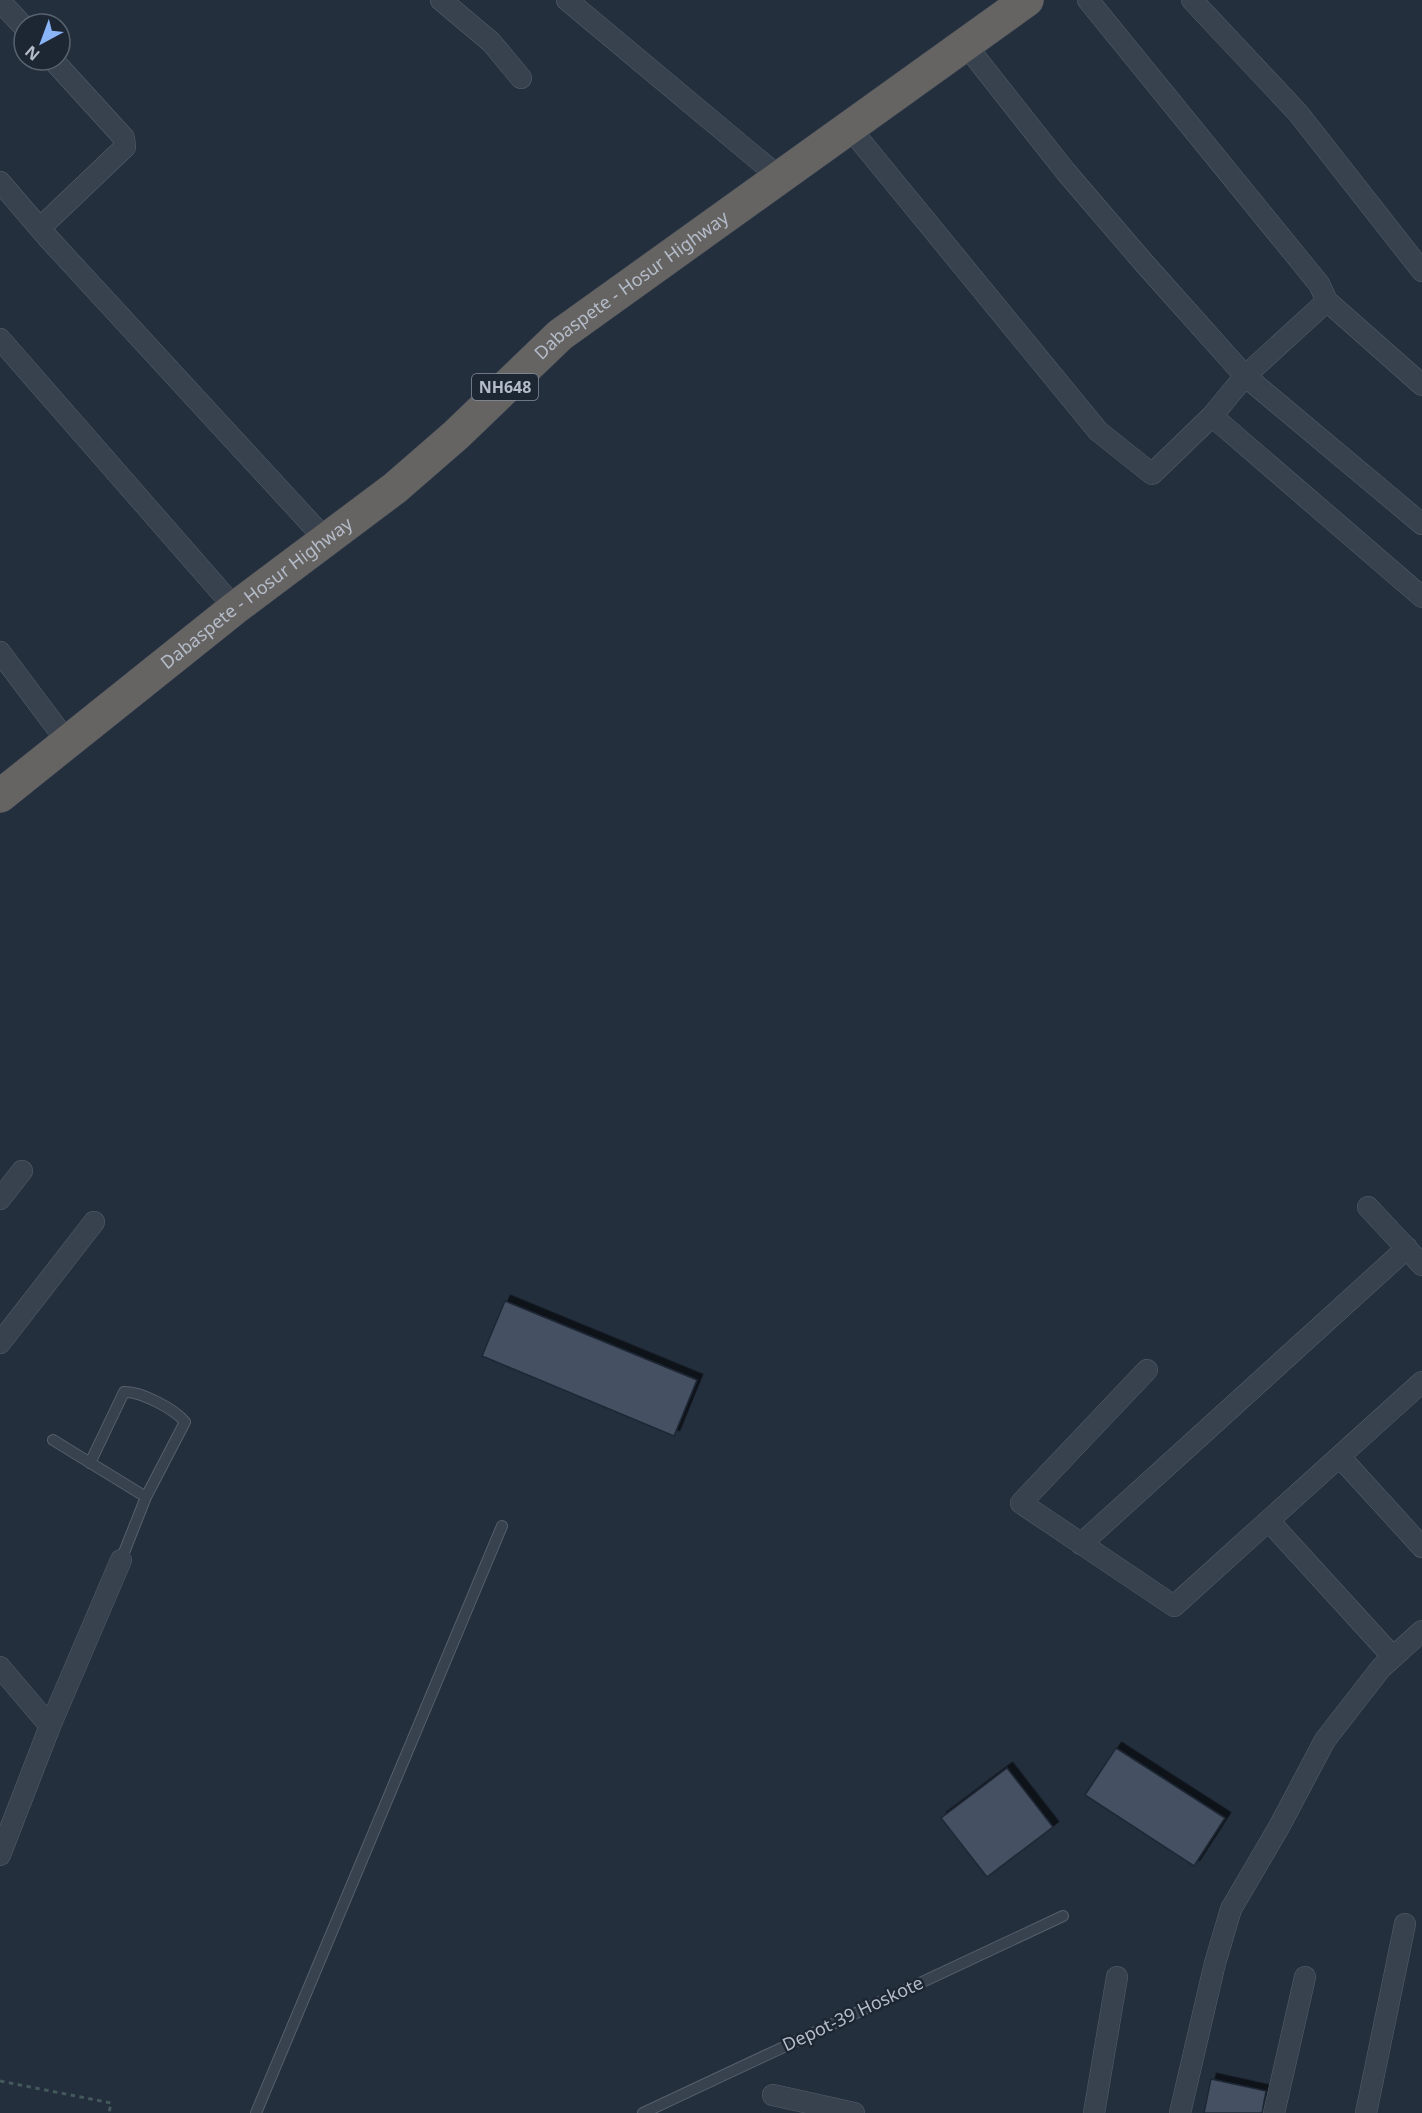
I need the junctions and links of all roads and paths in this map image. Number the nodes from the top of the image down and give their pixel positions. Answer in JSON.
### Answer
{"nodes":[{"id":1,"x":441,"y":0,"type":"edge"},
{"id":2,"x":567,"y":0,"type":"edge"},
{"id":3,"x":1027,"y":0,"type":"edge"},
{"id":4,"x":1088,"y":0,"type":"edge"},
{"id":5,"x":1192,"y":0,"type":"edge"},
{"id":6,"x":0,"y":1,"type":"edge"},
{"id":7,"x":12,"y":14,"type":"edge"},
{"id":8,"x":965,"y":44,"type":"junction"},
{"id":9,"x":65,"y":72,"type":"edge"},
{"id":10,"x":520,"y":78,"type":"dead end"},
{"id":11,"x":849,"y":127,"type":"junction"},
{"id":12,"x":779,"y":177,"type":"junction"},
{"id":13,"x":0,"y":182,"type":"edge"},
{"id":14,"x":40,"y":228,"type":"junction"},
{"id":15,"x":1422,"y":271,"type":"edge"},
{"id":16,"x":1327,"y":301,"type":"junction"},
{"id":17,"x":0,"y":339,"type":"edge"},
{"id":18,"x":1245,"y":376,"type":"junction"},
{"id":19,"x":1422,"y":385,"type":"edge"},
{"id":20,"x":1212,"y":417,"type":"junction"},
{"id":21,"x":1422,"y":524,"type":"edge"},
{"id":22,"x":326,"y":540,"type":"junction"},
{"id":23,"x":1422,"y":597,"type":"edge"},
{"id":24,"x":235,"y":608,"type":"junction"},
{"id":25,"x":0,"y":652,"type":"edge"},
{"id":26,"x":68,"y":743,"type":"junction"},
{"id":27,"x":0,"y":796,"type":"edge"},
{"id":28,"x":22,"y":1171,"type":"dead end"},
{"id":29,"x":0,"y":1199,"type":"edge"},
{"id":30,"x":1368,"y":1207,"type":"dead end"},
{"id":31,"x":94,"y":1222,"type":"dead end"},
{"id":32,"x":1407,"y":1248,"type":"junction"},
{"id":33,"x":1422,"y":1264,"type":"edge"},
{"id":34,"x":4,"y":1329,"type":"edge"},
{"id":35,"x":1147,"y":1370,"type":"dead end"},
{"id":36,"x":1422,"y":1382,"type":"edge"},
{"id":37,"x":53,"y":1440,"type":"dead end"},
{"id":38,"x":1340,"y":1457,"type":"junction"},
{"id":39,"x":90,"y":1463,"type":"junction"},
{"id":40,"x":146,"y":1497,"type":"junction"},
{"id":41,"x":1269,"y":1521,"type":"junction"},
{"id":42,"x":502,"y":1526,"type":"dead end"},
{"id":43,"x":1081,"y":1544,"type":"junction"},
{"id":44,"x":1422,"y":1547,"type":"edge"},
{"id":45,"x":121,"y":1560,"type":"joint"},
{"id":46,"x":1422,"y":1631,"type":"edge"},
{"id":47,"x":1393,"y":1657,"type":"junction"},
{"id":48,"x":0,"y":1667,"type":"edge"},
{"id":49,"x":50,"y":1726,"type":"junction"},
{"id":50,"x":0,"y":1854,"type":"edge"},
{"id":51,"x":1063,"y":1916,"type":"dead end"},
{"id":52,"x":1405,"y":1924,"type":"dead end"},
{"id":53,"x":1117,"y":1977,"type":"dead end"},
{"id":54,"x":1305,"y":1977,"type":"dead end"},
{"id":55,"x":0,"y":2081,"type":"edge"},
{"id":56,"x":772,"y":2095,"type":"dead end"},
{"id":57,"x":109,"y":2113,"type":"edge"},
{"id":58,"x":256,"y":2113,"type":"edge"},
{"id":59,"x":643,"y":2113,"type":"edge"},
{"id":60,"x":854,"y":2113,"type":"edge"},
{"id":61,"x":1094,"y":2113,"type":"edge"},
{"id":62,"x":1180,"y":2113,"type":"edge"},
{"id":63,"x":1274,"y":2113,"type":"edge"},
{"id":64,"x":1366,"y":2113,"type":"edge"}],
"edges":[{"from":1,"to":10,"type":"street"},
{"from":2,"to":12,"type":"street"},
{"from":3,"to":8,"type":"highway","name":"Dabaspete - Hosur Highway","number":"NH648"},
{"from":4,"to":16,"type":"street"},
{"from":5,"to":15,"type":"street"},
{"from":6,"to":7,"type":"street"},
{"from":8,"to":11,"type":"highway","name":"Dabaspete - Hosur Highway","number":"NH648"},
{"from":8,"to":18,"type":"street"},
{"from":9,"to":14,"type":"street"},
{"from":11,"to":12,"type":"highway","name":"Dabaspete - Hosur Highway","number":"NH648"},
{"from":11,"to":20,"type":"street"},
{"from":12,"to":22,"type":"highway","name":"Dabaspete - Hosur Highway","number":"NH648"},
{"from":13,"to":14,"type":"street"},
{"from":14,"to":22,"type":"street"},
{"from":16,"to":18,"type":"street"},
{"from":16,"to":19,"type":"street"},
{"from":17,"to":24,"type":"street"},
{"from":18,"to":20,"type":"street"},
{"from":18,"to":21,"type":"street"},
{"from":20,"to":23,"type":"street"},
{"from":22,"to":24,"type":"highway","name":"Dabaspete - Hosur Highway","number":"NH648"},
{"from":24,"to":26,"type":"highway","name":"Dabaspete - Hosur Highway","number":"NH648"},
{"from":25,"to":26,"type":"street"},
{"from":26,"to":27,"type":"highway","name":"Dabaspete - Hosur Highway","number":"NH648"},
{"from":28,"to":29,"type":"street"},
{"from":30,"to":32,"type":"street"},
{"from":31,"to":34,"type":"street"},
{"from":32,"to":33,"type":"street"},
{"from":32,"to":43,"type":"street"},
{"from":35,"to":43,"type":"street"},
{"from":36,"to":38,"type":"street"},
{"from":37,"to":39,"type":"lane"},
{"from":38,"to":41,"type":"street"},
{"from":38,"to":44,"type":"street"},
{"from":39,"to":40,"type":"lane"},
{"from":39,"to":40,"type":"lane"},
{"from":40,"to":45,"type":"lane"},
{"from":41,"to":43,"type":"street"},
{"from":41,"to":47,"type":"street"},
{"from":42,"to":58,"type":"lane"},
{"from":45,"to":49,"type":"street"},
{"from":46,"to":47,"type":"street"},
{"from":47,"to":62,"type":"street"},
{"from":48,"to":49,"type":"street"},
{"from":49,"to":50,"type":"street"},
{"from":51,"to":59,"type":"lane","name":"Depot-39 Hoskote"},
{"from":52,"to":64,"type":"street"},
{"from":53,"to":61,"type":"street"},
{"from":54,"to":63,"type":"street"},
{"from":55,"to":57,"type":"path"},
{"from":56,"to":60,"type":"street"}]}
